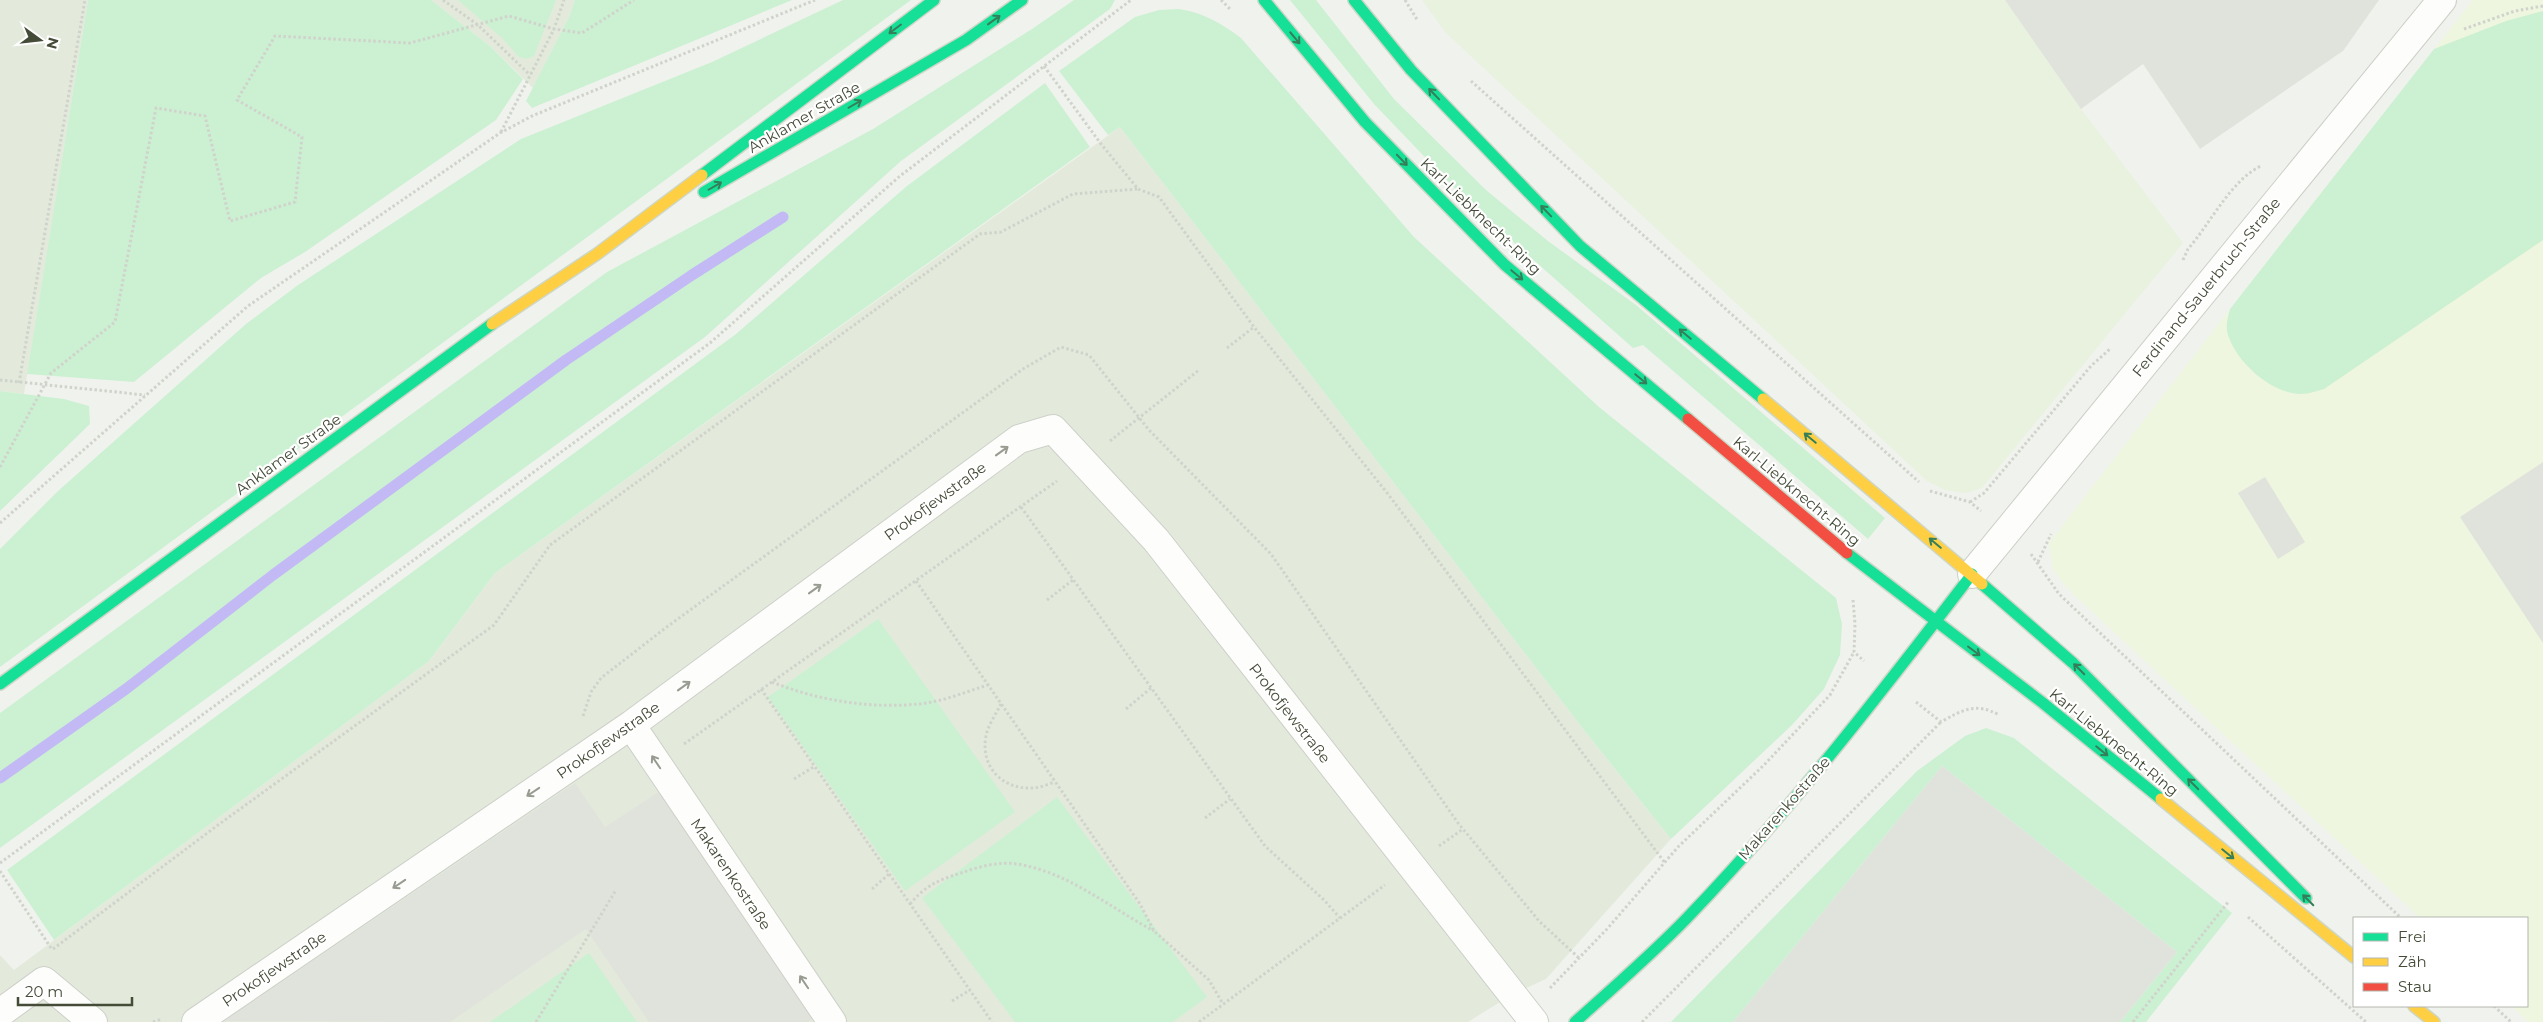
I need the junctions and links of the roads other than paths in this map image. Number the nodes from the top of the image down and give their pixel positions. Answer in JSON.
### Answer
{"nodes":[{"id":1,"x":934,"y":0,"type":"edge"},
{"id":2,"x":1022,"y":0,"type":"edge"},
{"id":3,"x":1264,"y":0,"type":"edge"},
{"id":4,"x":1354,"y":0,"type":"edge"},
{"id":5,"x":2442,"y":0,"type":"edge"},
{"id":6,"x":597,"y":254,"type":"junction"},
{"id":7,"x":1972,"y":574,"type":"junction"},
{"id":8,"x":1936,"y":621,"type":"junction"},
{"id":9,"x":0,"y":684,"type":"edge"},
{"id":10,"x":631,"y":725,"type":"junction"},
{"id":11,"x":2312,"y":904,"type":"dead end"},
{"id":12,"x":2326,"y":918,"type":"dead end"},
{"id":13,"x":2353,"y":946,"type":"edge"},
{"id":14,"x":2353,"y":956,"type":"edge"},
{"id":15,"x":2415,"y":1007,"type":"edge"},
{"id":16,"x":0,"y":1012,"type":"edge"},
{"id":17,"x":93,"y":1022,"type":"edge"},
{"id":18,"x":196,"y":1022,"type":"edge"},
{"id":19,"x":832,"y":1022,"type":"edge"},
{"id":20,"x":1534,"y":1022,"type":"edge"},
{"id":21,"x":1575,"y":1022,"type":"edge"},
{"id":22,"x":2434,"y":1022,"type":"edge"}],
"edges":[{"from":1,"to":6,"type":"street","name":"Anklamer Straße","one_way":true},
{"from":6,"to":2,"type":"street","name":"Anklamer Straße","one_way":true},
{"from":3,"to":8,"type":"street","name":"Karl-Liebknecht-Ring","one_way":true},
{"from":7,"to":4,"type":"street","name":"Karl-Liebknecht-Ring","one_way":true},
{"from":5,"to":7,"type":"street","name":"Ferdinand-Sauerbruch-Straße"},
{"from":6,"to":9,"type":"street","name":"Anklamer Straße"},
{"from":7,"to":8,"type":"street","name":"Makarenkostraße"},
{"from":11,"to":7,"type":"street","name":"Karl-Liebknecht-Ring","one_way":true},
{"from":8,"to":14,"type":"street","name":"Karl-Liebknecht-Ring","one_way":true},
{"from":8,"to":21,"type":"street","name":"Makarenkostraße"},
{"from":10,"to":18,"type":"street","name":"Prokofjewstraße","one_way":true},
{"from":19,"to":10,"type":"street","name":"Makarenkostraße","one_way":true},
{"from":10,"to":20,"type":"street","name":"Prokofjewstraße","one_way":true},
{"from":12,"to":13,"type":"street"},
{"from":15,"to":22,"type":"street"},
{"from":16,"to":17,"type":"street"}]}
